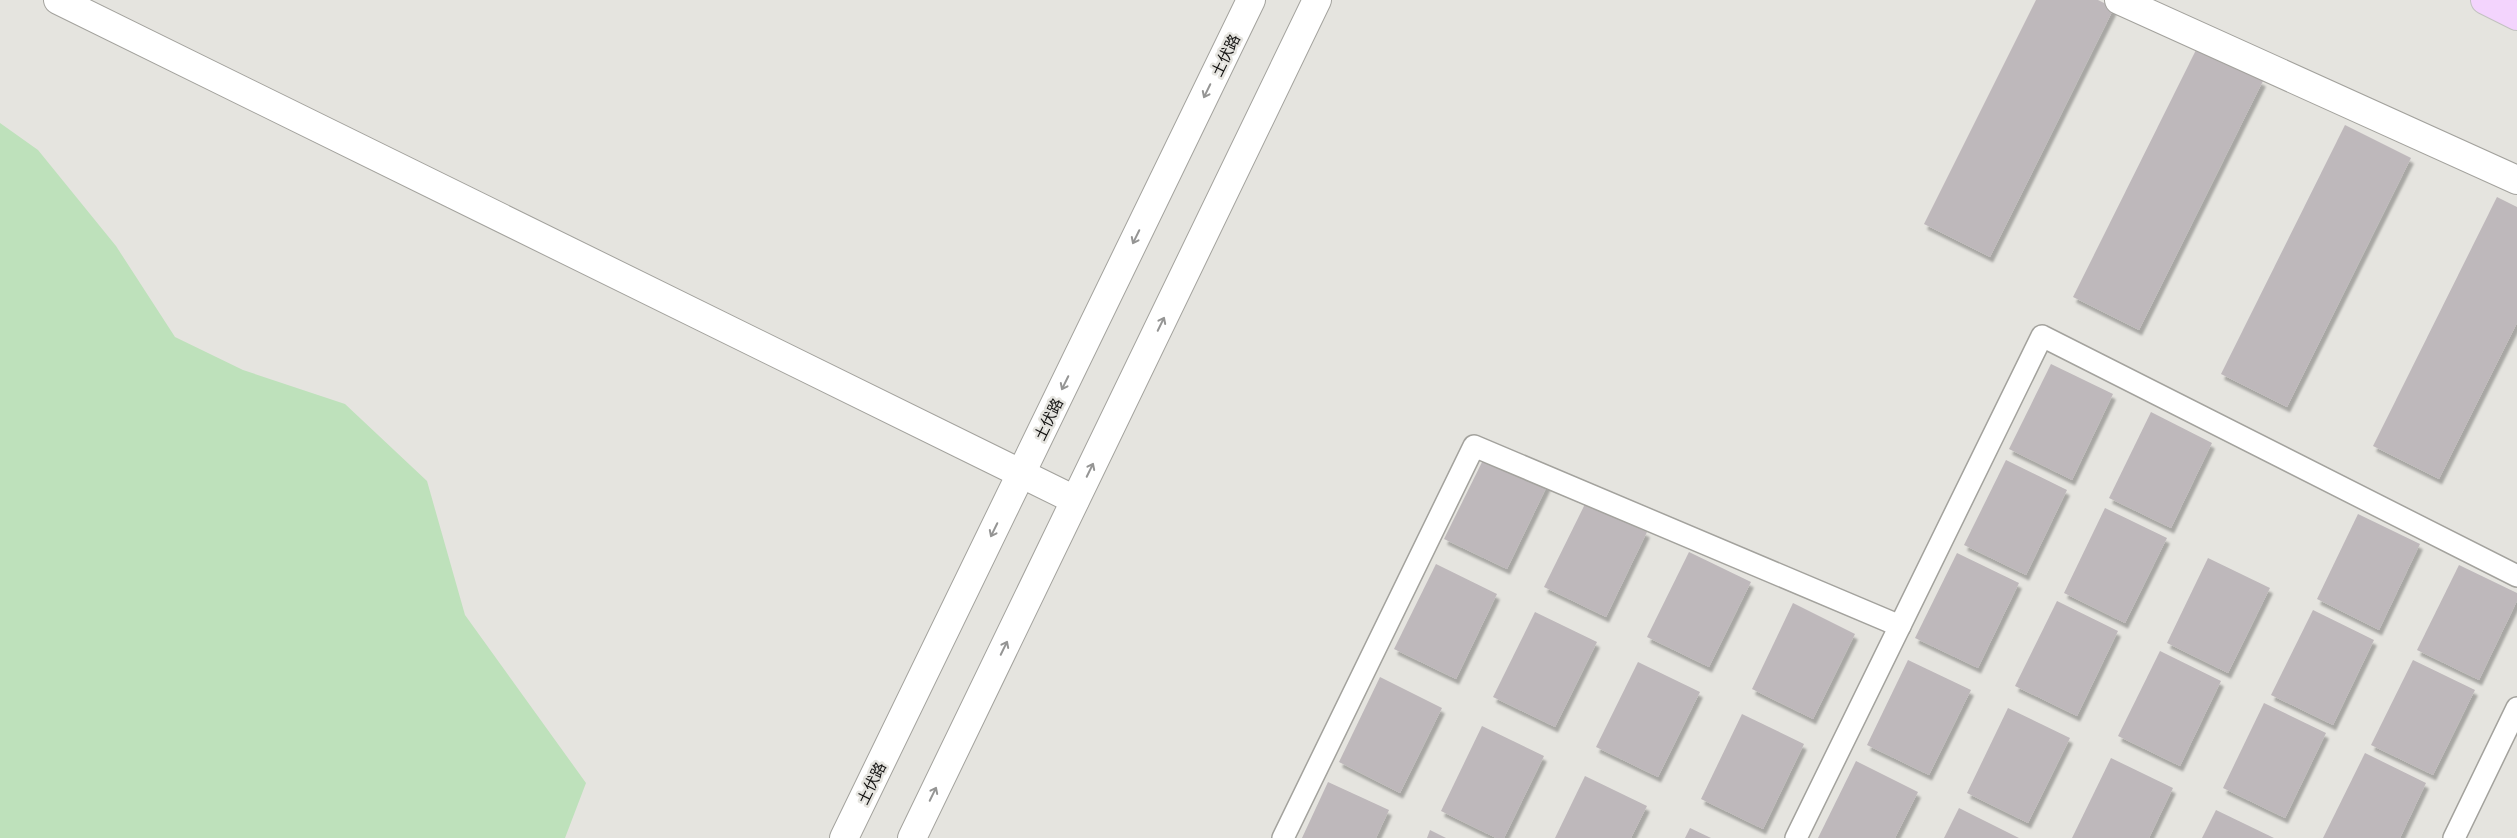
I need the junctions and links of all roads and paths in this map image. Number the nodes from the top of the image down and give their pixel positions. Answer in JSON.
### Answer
{"nodes":[{"id":1,"x":58,"y":0,"type":"edge"},
{"id":2,"x":1251,"y":0,"type":"edge"},
{"id":3,"x":1317,"y":0,"type":"edge"},
{"id":4,"x":2120,"y":0,"type":"edge"},
{"id":5,"x":2485,"y":0,"type":"edge"},
{"id":6,"x":2517,"y":16,"type":"edge"},
{"id":7,"x":2517,"y":180,"type":"edge"},
{"id":8,"x":1021,"y":474,"type":"junction"},
{"id":9,"x":1075,"y":500,"type":"junction"},
{"id":10,"x":2517,"y":576,"type":"edge"},
{"id":11,"x":1900,"y":626,"type":"junction"},
{"id":12,"x":2517,"y":708,"type":"edge"},
{"id":13,"x":844,"y":838,"type":"edge"},
{"id":14,"x":912,"y":838,"type":"edge"},
{"id":15,"x":1283,"y":838,"type":"edge"},
{"id":16,"x":1796,"y":838,"type":"edge"},
{"id":17,"x":2454,"y":838,"type":"edge"}],
"edges":[{"from":1,"to":8,"type":"main road"},
{"from":2,"to":8,"type":"main road","name":"土伏路","one_way":true},
{"from":9,"to":3,"type":"main road","one_way":true},
{"from":4,"to":7,"type":"main road"},
{"from":5,"to":6,"type":"main road"},
{"from":8,"to":9,"type":"main road"},
{"from":8,"to":13,"type":"main road","name":"土伏路","one_way":true},
{"from":14,"to":9,"type":"main road","one_way":true},
{"from":10,"to":11,"type":"lane"},
{"from":11,"to":15,"type":"lane"},
{"from":11,"to":16,"type":"lane"},
{"from":12,"to":17,"type":"lane"}]}
